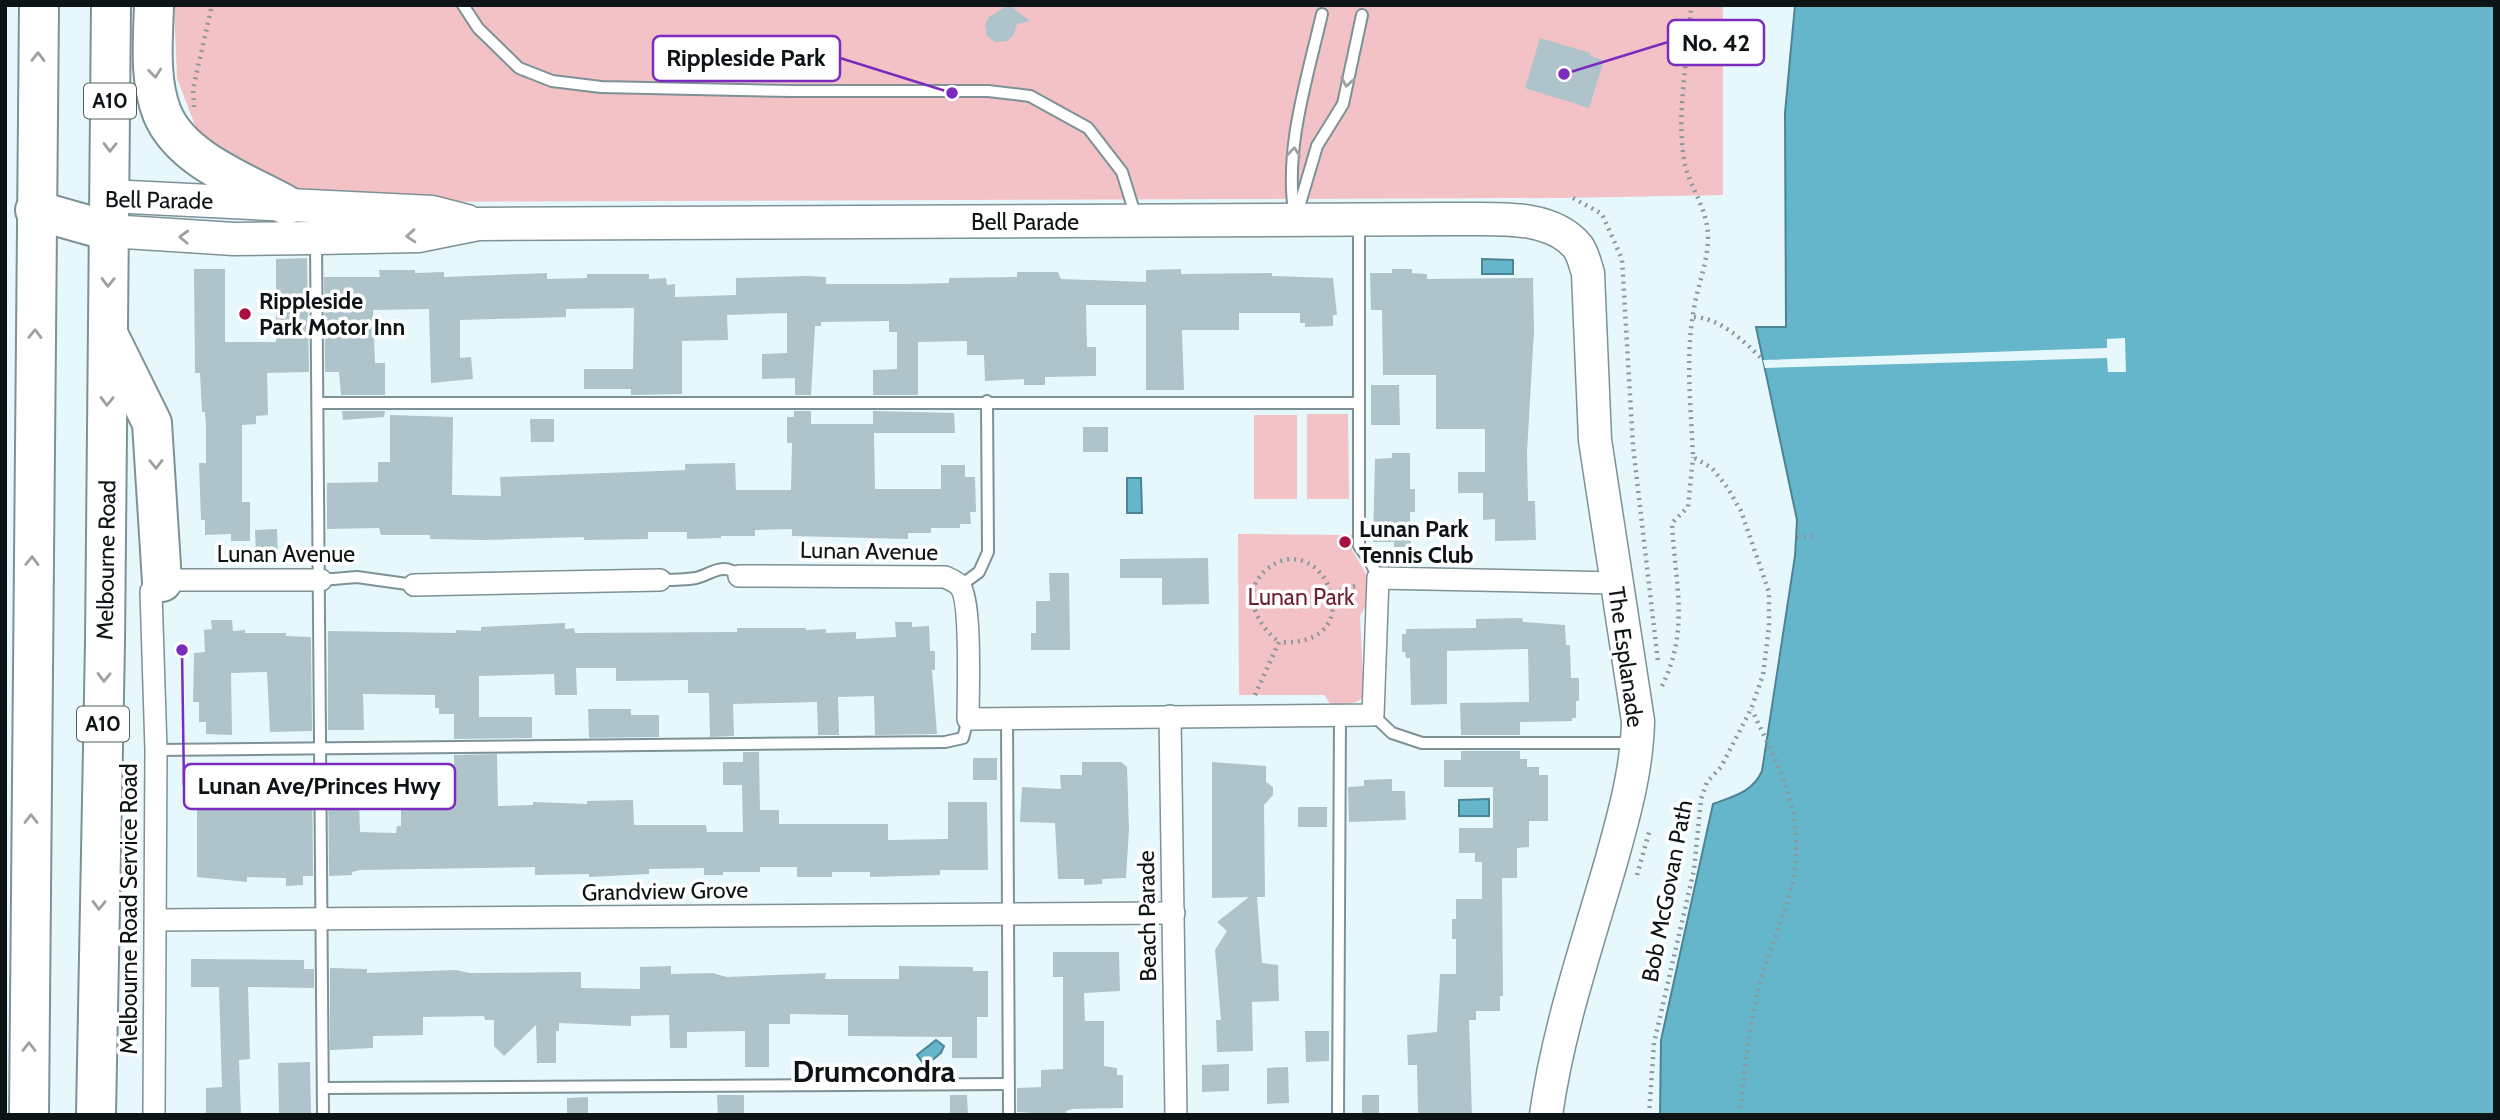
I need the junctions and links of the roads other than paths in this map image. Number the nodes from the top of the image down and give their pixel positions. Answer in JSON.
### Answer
{"nodes":[{"id":1,"x":39,"y":5,"type":"edge"},
{"id":2,"x":111,"y":5,"type":"edge"},
{"id":3,"x":154,"y":5,"type":"edge"},
{"id":4,"x":463,"y":5,"type":"edge"},
{"id":5,"x":1322,"y":14,"type":"dead end"},
{"id":6,"x":1362,"y":15,"type":"dead end"},
{"id":7,"x":286,"y":205,"type":"junction"},
{"id":8,"x":35,"y":210,"type":"junction"},
{"id":9,"x":109,"y":213,"type":"junction"},
{"id":10,"x":1295,"y":220,"type":"junction"},
{"id":11,"x":1359,"y":220,"type":"junction"},
{"id":12,"x":1137,"y":221,"type":"junction"},
{"id":13,"x":478,"y":223,"type":"junction"},
{"id":14,"x":1569,"y":237,"type":"joint"},
{"id":15,"x":316,"y":238,"type":"junction"},
{"id":16,"x":108,"y":333,"type":"junction"},
{"id":17,"x":987,"y":401,"type":"junction"},
{"id":18,"x":1357,"y":403,"type":"junction"},
{"id":19,"x":319,"y":404,"type":"junction"},
{"id":20,"x":739,"y":576,"type":"joint"},
{"id":21,"x":1378,"y":578,"type":"junction"},
{"id":22,"x":321,"y":580,"type":"junction"},
{"id":23,"x":660,"y":580,"type":"joint"},
{"id":24,"x":162,"y":582,"type":"junction"},
{"id":25,"x":1616,"y":583,"type":"junction"},
{"id":26,"x":414,"y":585,"type":"joint"},
{"id":27,"x":960,"y":586,"type":"junction"},
{"id":28,"x":1373,"y":715,"type":"junction"},
{"id":29,"x":1170,"y":716,"type":"junction"},
{"id":30,"x":1340,"y":716,"type":"junction"},
{"id":31,"x":1007,"y":718,"type":"junction"},
{"id":32,"x":968,"y":719,"type":"junction"},
{"id":33,"x":1638,"y":743,"type":"junction"},
{"id":34,"x":321,"y":748,"type":"junction"},
{"id":35,"x":156,"y":750,"type":"junction"},
{"id":36,"x":1174,"y":913,"type":"junction"},
{"id":37,"x":1006,"y":915,"type":"junction"},
{"id":38,"x":156,"y":920,"type":"junction"},
{"id":39,"x":322,"y":920,"type":"junction"},
{"id":40,"x":1008,"y":1084,"type":"junction"},
{"id":41,"x":323,"y":1088,"type":"junction"},
{"id":42,"x":29,"y":1115,"type":"edge"},
{"id":43,"x":96,"y":1115,"type":"edge"},
{"id":44,"x":154,"y":1115,"type":"edge"},
{"id":45,"x":323,"y":1115,"type":"edge"},
{"id":46,"x":1009,"y":1115,"type":"edge"},
{"id":47,"x":1176,"y":1115,"type":"edge"},
{"id":48,"x":1338,"y":1115,"type":"edge"},
{"id":49,"x":1546,"y":1115,"type":"edge"}],
"edges":[{"from":8,"to":1,"type":"highway","one_way":true},
{"from":2,"to":9,"type":"highway","name":"Melbourne Road","number":"A10","one_way":true},
{"from":3,"to":7,"type":"highway","one_way":true},
{"from":4,"to":12,"type":"lane"},
{"from":10,"to":5,"type":"lane","one_way":true},
{"from":6,"to":10,"type":"lane","one_way":true},
{"from":7,"to":9,"type":"street","name":"Bell Parade"},
{"from":7,"to":13,"type":"street","name":"Bell Parade"},
{"from":8,"to":9,"type":"highway","name":"Bell Parade"},
{"from":42,"to":8,"type":"highway","one_way":true},
{"from":15,"to":9,"type":"street","name":"Bell Parade","one_way":true},
{"from":9,"to":16,"type":"highway","name":"Melbourne Road","number":"A10","one_way":true},
{"from":10,"to":11,"type":"street","name":"Bell Parade"},
{"from":10,"to":12,"type":"street","name":"Bell Parade"},
{"from":11,"to":14,"type":"street","name":"Bell Parade"},
{"from":11,"to":18,"type":"lane"},
{"from":12,"to":13,"type":"street","name":"Bell Parade"},
{"from":13,"to":15,"type":"street","name":"Bell Parade","one_way":true},
{"from":14,"to":25,"type":"street","name":"The Esplanade"},
{"from":15,"to":19,"type":"lane"},
{"from":16,"to":24,"type":"highway","one_way":true},
{"from":16,"to":43,"type":"highway","name":"Melbourne Road","number":"A10","one_way":true},
{"from":17,"to":18,"type":"lane"},
{"from":17,"to":19,"type":"lane"},
{"from":17,"to":27,"type":"lane"},
{"from":18,"to":21,"type":"lane"},
{"from":19,"to":22,"type":"lane"},
{"from":20,"to":23,"type":"lane","name":"Lunan Avenue"},
{"from":20,"to":27,"type":"street","name":"Lunan Avenue"},
{"from":21,"to":25,"type":"street"},
{"from":21,"to":28,"type":"street"},
{"from":22,"to":24,"type":"street","name":"Lunan Avenue"},
{"from":22,"to":26,"type":"lane","name":"Lunan Avenue"},
{"from":22,"to":34,"type":"lane"},
{"from":23,"to":26,"type":"street","name":"Lunan Avenue"},
{"from":24,"to":35,"type":"street","name":"Melbourne Road Service Road"},
{"from":25,"to":33,"type":"street","name":"The Esplanade"},
{"from":27,"to":32,"type":"street","name":"Lunan Avenue"},
{"from":28,"to":30,"type":"street"},
{"from":28,"to":33,"type":"lane"},
{"from":29,"to":30,"type":"street"},
{"from":29,"to":31,"type":"street"},
{"from":29,"to":36,"type":"street","name":"Beach Parade"},
{"from":30,"to":48,"type":"lane"},
{"from":31,"to":32,"type":"street"},
{"from":31,"to":37,"type":"lane"},
{"from":32,"to":34,"type":"lane"},
{"from":33,"to":49,"type":"street","name":"The Esplanade"},
{"from":34,"to":35,"type":"lane"},
{"from":34,"to":39,"type":"lane"},
{"from":35,"to":38,"type":"street","name":"Melbourne Road Service Road"},
{"from":36,"to":37,"type":"street","name":"Grandview Grove"},
{"from":36,"to":47,"type":"street","name":"Beach Parade"},
{"from":37,"to":39,"type":"street","name":"Grandview Grove"},
{"from":37,"to":40,"type":"lane"},
{"from":38,"to":39,"type":"street","name":"Grandview Grove"},
{"from":38,"to":44,"type":"street","name":"Melbourne Road Service Road"},
{"from":39,"to":41,"type":"lane"},
{"from":40,"to":41,"type":"lane"},
{"from":40,"to":46,"type":"lane"},
{"from":41,"to":45,"type":"lane"}]}
